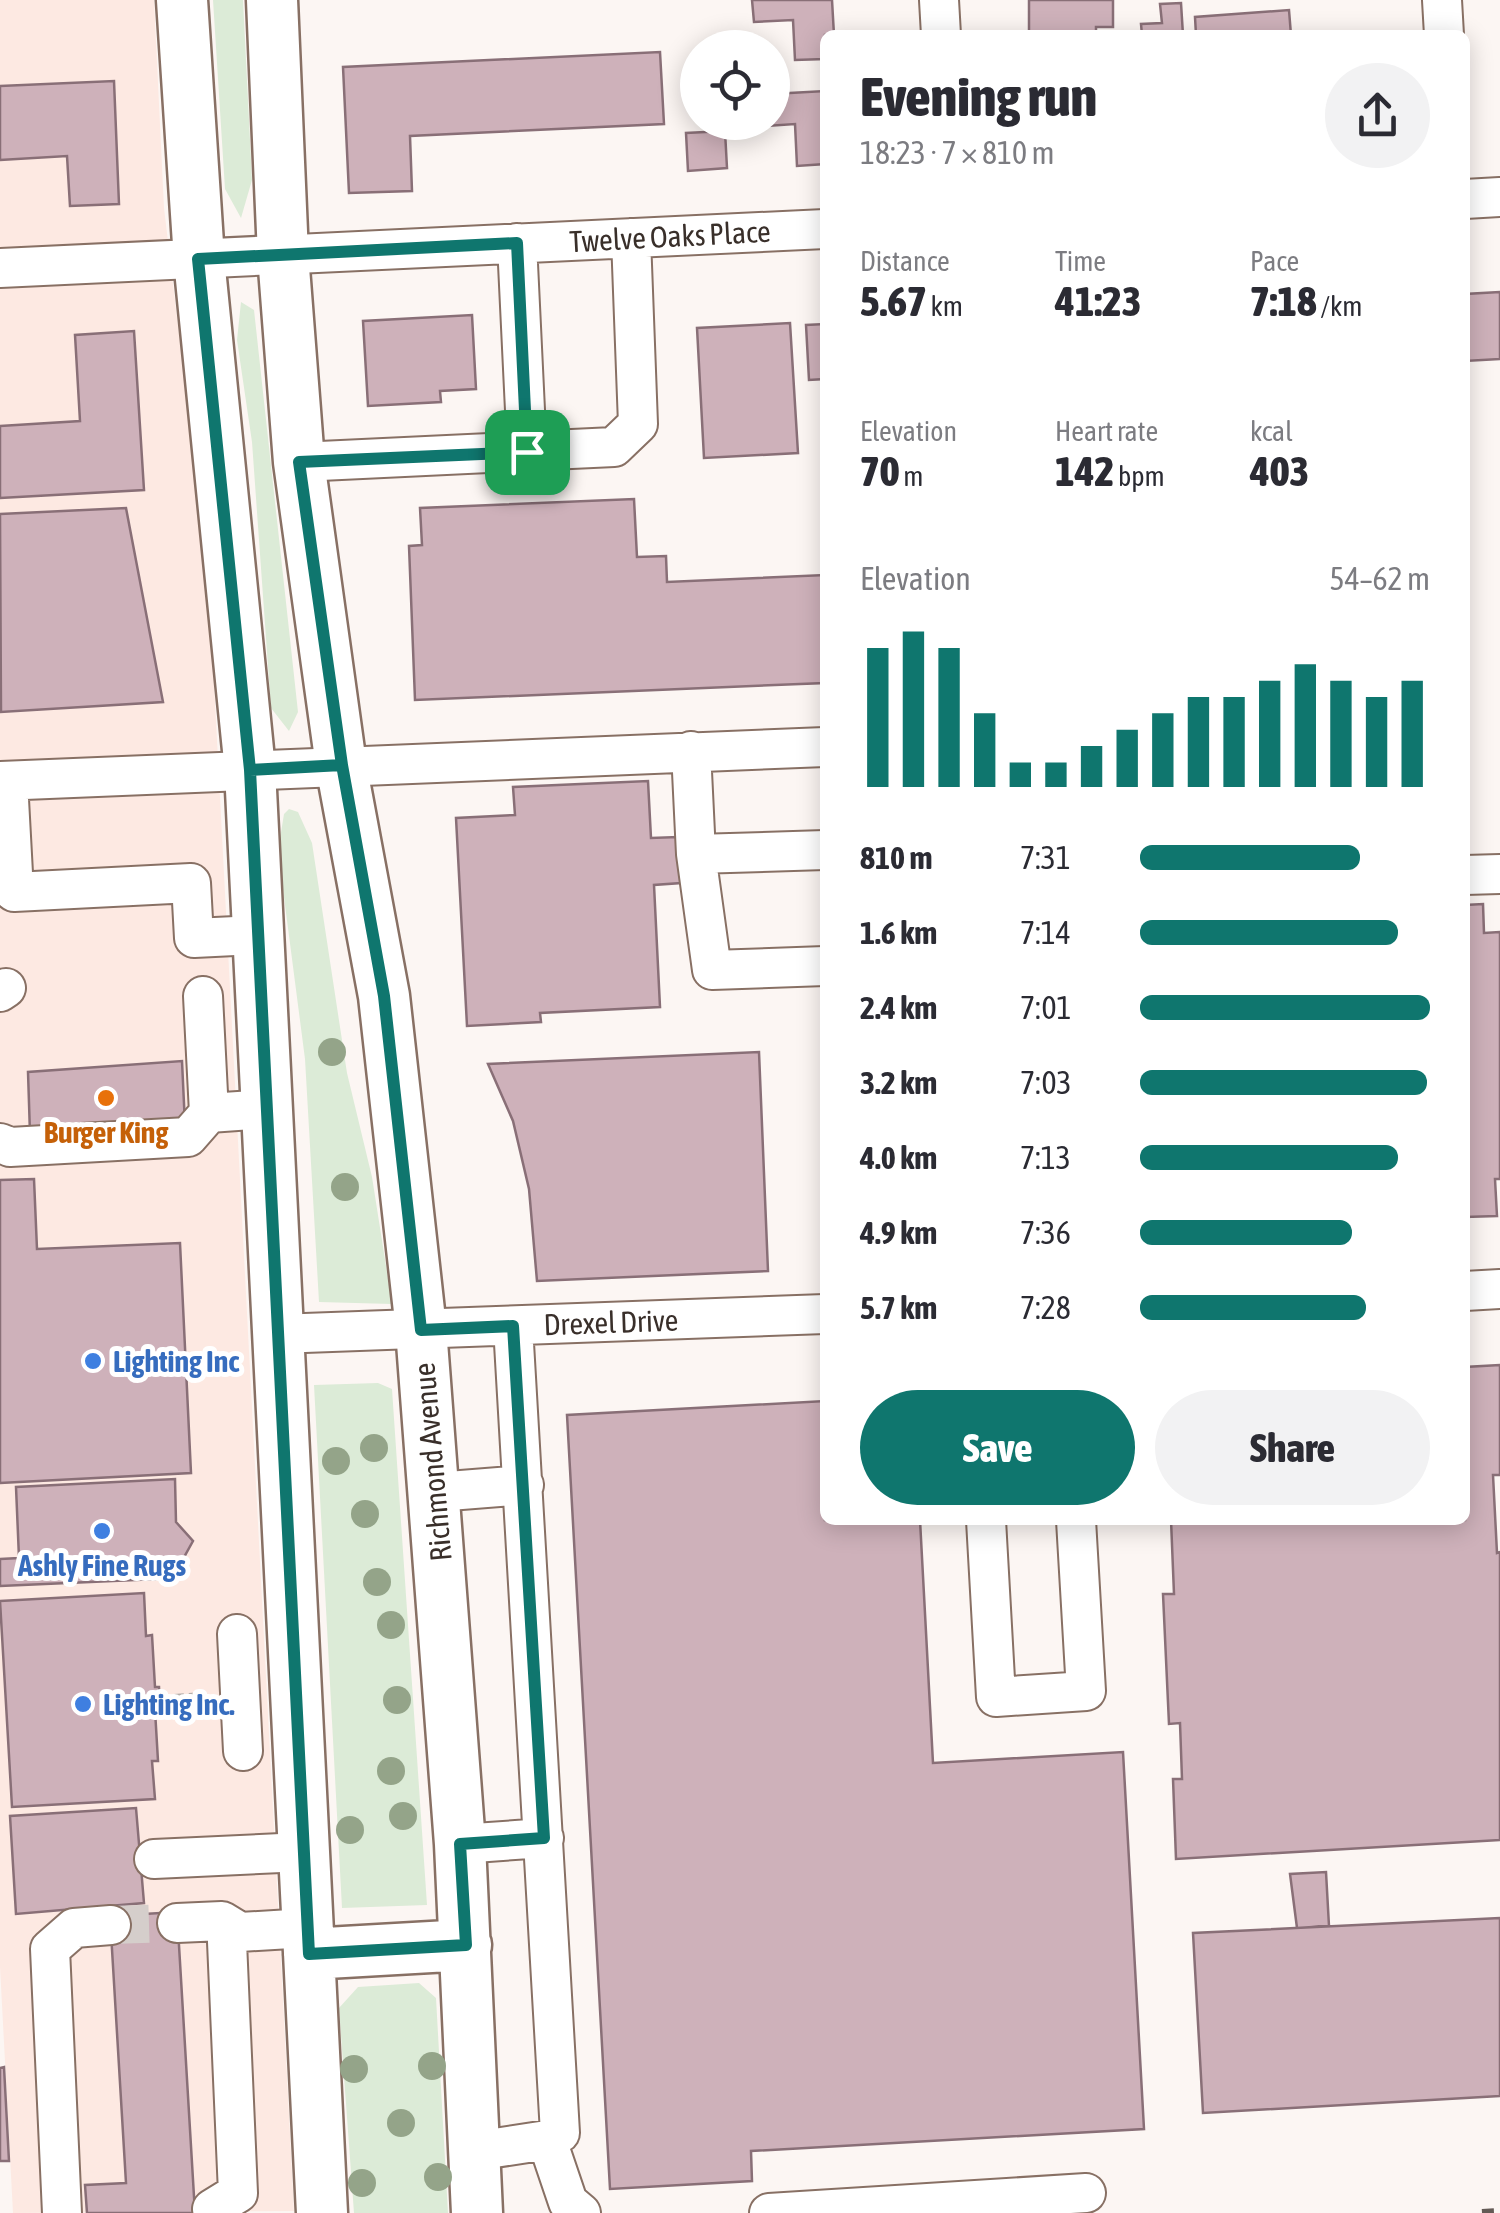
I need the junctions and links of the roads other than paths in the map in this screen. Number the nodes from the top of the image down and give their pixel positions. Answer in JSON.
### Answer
{"nodes":[{"id":1,"x":182,"y":0,"type":"edge"},
{"id":2,"x":272,"y":0,"type":"edge"},
{"id":3,"x":940,"y":0,"type":"edge"},
{"id":4,"x":1442,"y":0,"type":"edge"},
{"id":5,"x":941,"y":30,"type":"edge"},
{"id":6,"x":1444,"y":30,"type":"edge"},
{"id":7,"x":1500,"y":197,"type":"edge"},
{"id":8,"x":1470,"y":199,"type":"edge"},
{"id":9,"x":820,"y":229,"type":"edge"},
{"id":10,"x":631,"y":238,"type":"junction"},
{"id":11,"x":517,"y":243,"type":"junction"},
{"id":12,"x":283,"y":255,"type":"junction"},
{"id":13,"x":198,"y":259,"type":"junction"},
{"id":14,"x":0,"y":268,"type":"edge"},
{"id":15,"x":527,"y":452,"type":"junction"},
{"id":16,"x":299,"y":462,"type":"junction"},
{"id":17,"x":820,"y":746,"type":"edge"},
{"id":18,"x":691,"y":751,"type":"junction"},
{"id":19,"x":342,"y":765,"type":"junction"},
{"id":20,"x":250,"y":770,"type":"junction"},
{"id":21,"x":4,"y":781,"type":"edge"},
{"id":22,"x":820,"y":850,"type":"edge"},
{"id":23,"x":696,"y":854,"type":"junction"},
{"id":24,"x":1500,"y":874,"type":"edge"},
{"id":25,"x":1470,"y":876,"type":"edge"},
{"id":26,"x":258,"y":934,"type":"junction"},
{"id":27,"x":820,"y":966,"type":"edge"},
{"id":28,"x":203,"y":996,"type":"dead end"},
{"id":29,"x":266,"y":1109,"type":"junction"},
{"id":30,"x":209,"y":1113,"type":"junction"},
{"id":31,"x":0,"y":1143,"type":"edge"},
{"id":32,"x":1500,"y":1289,"type":"edge"},
{"id":33,"x":1470,"y":1290,"type":"edge"},
{"id":34,"x":820,"y":1314,"type":"edge"},
{"id":35,"x":513,"y":1326,"type":"junction"},
{"id":36,"x":421,"y":1330,"type":"junction"},
{"id":37,"x":277,"y":1334,"type":"junction"},
{"id":38,"x":524,"y":1485,"type":"junction"},
{"id":39,"x":436,"y":1492,"type":"junction"},
{"id":40,"x":986,"y":1525,"type":"edge"},
{"id":41,"x":1076,"y":1525,"type":"edge"},
{"id":42,"x":237,"y":1634,"type":"dead end"},
{"id":43,"x":243,"y":1751,"type":"dead end"},
{"id":44,"x":544,"y":1838,"type":"junction"},
{"id":45,"x":460,"y":1844,"type":"junction"},
{"id":46,"x":303,"y":1852,"type":"junction"},
{"id":47,"x":154,"y":1859,"type":"dead end"},
{"id":48,"x":177,"y":1923,"type":"tunnel mouth"},
{"id":49,"x":111,"y":1925,"type":"tunnel mouth"},
{"id":50,"x":240,"y":1932,"type":"junction"},
{"id":51,"x":308,"y":1941,"type":"junction"},
{"id":52,"x":466,"y":1945,"type":"junction"},
{"id":53,"x":546,"y":2140,"type":"junction"},
{"id":54,"x":474,"y":2151,"type":"junction"},
{"id":55,"x":1086,"y":2193,"type":"dead end"},
{"id":56,"x":212,"y":2209,"type":"dead end"},
{"id":57,"x":62,"y":2213,"type":"edge"},
{"id":58,"x":322,"y":2213,"type":"edge"},
{"id":59,"x":477,"y":2213,"type":"edge"},
{"id":60,"x":581,"y":2213,"type":"edge"},
{"id":61,"x":769,"y":2213,"type":"edge"}],
"edges":[{"from":1,"to":13,"type":"main road"},
{"from":2,"to":12,"type":"main road","name":"Richmond Avenue"},
{"from":3,"to":5,"type":"street"},
{"from":4,"to":6,"type":"street"},
{"from":7,"to":8,"type":"street"},
{"from":9,"to":10,"type":"street","name":"Twelve Oaks Place"},
{"from":10,"to":11,"type":"street","name":"Twelve Oaks Place"},
{"from":10,"to":15,"type":"street"},
{"from":11,"to":12,"type":"street","name":"Twelve Oaks Place"},
{"from":11,"to":15,"type":"street"},
{"from":12,"to":13,"type":"street","name":"Twelve Oaks Place"},
{"from":12,"to":16,"type":"main road","name":"Richmond Avenue"},
{"from":13,"to":14,"type":"street","name":"Twelve Oaks Place"},
{"from":13,"to":20,"type":"main road"},
{"from":15,"to":16,"type":"street"},
{"from":16,"to":19,"type":"main road","name":"Richmond Avenue"},
{"from":17,"to":18,"type":"street"},
{"from":18,"to":19,"type":"street"},
{"from":18,"to":23,"type":"street"},
{"from":19,"to":20,"type":"street"},
{"from":19,"to":36,"type":"main road","name":"Richmond Avenue"},
{"from":20,"to":21,"type":"street"},
{"from":20,"to":26,"type":"main road"},
{"from":21,"to":26,"type":"street"},
{"from":22,"to":23,"type":"street"},
{"from":23,"to":27,"type":"street"},
{"from":24,"to":25,"type":"street"},
{"from":26,"to":29,"type":"main road"},
{"from":28,"to":30,"type":"street"},
{"from":29,"to":30,"type":"street"},
{"from":29,"to":37,"type":"main road"},
{"from":30,"to":31,"type":"street"},
{"from":32,"to":33,"type":"street"},
{"from":34,"to":35,"type":"street","name":"Drexel Drive"},
{"from":35,"to":36,"type":"street","name":"Drexel Drive"},
{"from":35,"to":38,"type":"street"},
{"from":36,"to":37,"type":"street","name":"Drexel Drive"},
{"from":36,"to":39,"type":"main road","name":"Richmond Avenue"},
{"from":37,"to":46,"type":"main road"},
{"from":38,"to":39,"type":"street"},
{"from":38,"to":44,"type":"street"},
{"from":39,"to":45,"type":"main road","name":"Richmond Avenue"},
{"from":40,"to":41,"type":"street"},
{"from":42,"to":43,"type":"street"},
{"from":44,"to":45,"type":"street"},
{"from":44,"to":53,"type":"street"},
{"from":45,"to":52,"type":"main road","name":"Richmond Avenue"},
{"from":46,"to":47,"type":"street"},
{"from":46,"to":51,"type":"main road"},
{"from":48,"to":50,"type":"street"},
{"from":49,"to":57,"type":"street"},
{"from":50,"to":51,"type":"street"},
{"from":50,"to":56,"type":"street"},
{"from":51,"to":52,"type":"main road"},
{"from":51,"to":58,"type":"main road"},
{"from":52,"to":54,"type":"main road","name":"Richmond Avenue"},
{"from":53,"to":54,"type":"street"},
{"from":53,"to":60,"type":"street"},
{"from":54,"to":59,"type":"main road","name":"Richmond Avenue"},
{"from":55,"to":61,"type":"street"}]}
